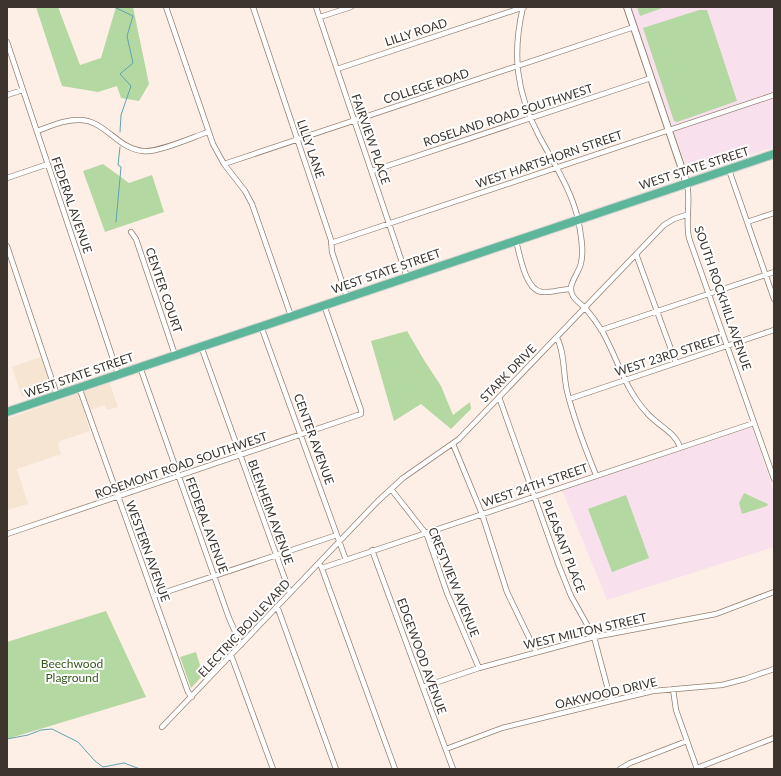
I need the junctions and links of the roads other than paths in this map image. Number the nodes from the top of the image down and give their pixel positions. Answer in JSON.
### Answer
{"nodes":[{"id":1,"x":166,"y":7,"type":"edge"},
{"id":2,"x":252,"y":7,"type":"edge"},
{"id":3,"x":316,"y":7,"type":"edge"},
{"id":4,"x":351,"y":7,"type":"edge"},
{"id":5,"x":524,"y":7,"type":"edge"},
{"id":6,"x":627,"y":7,"type":"edge"},
{"id":7,"x":320,"y":17,"type":"junction"},
{"id":8,"x":634,"y":27,"type":"junction"},
{"id":9,"x":7,"y":42,"type":"edge"},
{"id":10,"x":517,"y":67,"type":"junction"},
{"id":11,"x":337,"y":69,"type":"junction"},
{"id":12,"x":652,"y":78,"type":"junction"},
{"id":13,"x":23,"y":90,"type":"junction"},
{"id":14,"x":7,"y":95,"type":"edge"},
{"id":15,"x":774,"y":95,"type":"edge"},
{"id":16,"x":531,"y":118,"type":"junction"},
{"id":17,"x":355,"y":121,"type":"junction"},
{"id":18,"x":669,"y":130,"type":"junction"},
{"id":19,"x":37,"y":131,"type":"junction"},
{"id":20,"x":208,"y":132,"type":"junction"},
{"id":21,"x":297,"y":140,"type":"junction"},
{"id":22,"x":774,"y":154,"type":"edge"},
{"id":23,"x":48,"y":164,"type":"junction"},
{"id":24,"x":224,"y":164,"type":"junction"},
{"id":25,"x":556,"y":167,"type":"junction"},
{"id":26,"x":729,"y":170,"type":"junction"},
{"id":27,"x":372,"y":171,"type":"junction"},
{"id":28,"x":7,"y":178,"type":"edge"},
{"id":29,"x":687,"y":184,"type":"junction"},
{"id":30,"x":774,"y":213,"type":"edge"},
{"id":31,"x":686,"y":216,"type":"junction"},
{"id":32,"x":578,"y":220,"type":"junction"},
{"id":33,"x":747,"y":222,"type":"junction"},
{"id":34,"x":389,"y":223,"type":"junction"},
{"id":35,"x":131,"y":232,"type":"dead end"},
{"id":36,"x":516,"y":241,"type":"junction"},
{"id":37,"x":331,"y":243,"type":"junction"},
{"id":38,"x":7,"y":246,"type":"edge"},
{"id":39,"x":636,"y":254,"type":"junction"},
{"id":40,"x":774,"y":272,"type":"edge"},
{"id":41,"x":766,"y":275,"type":"junction"},
{"id":42,"x":407,"y":277,"type":"junction"},
{"id":43,"x":570,"y":289,"type":"junction"},
{"id":44,"x":709,"y":294,"type":"junction"},
{"id":45,"x":347,"y":297,"type":"junction"},
{"id":46,"x":774,"y":299,"type":"edge"},
{"id":47,"x":324,"y":305,"type":"junction"},
{"id":48,"x":585,"y":308,"type":"junction"},
{"id":49,"x":657,"y":311,"type":"junction"},
{"id":50,"x":291,"y":316,"type":"junction"},
{"id":51,"x":261,"y":326,"type":"junction"},
{"id":52,"x":601,"y":330,"type":"junction"},
{"id":53,"x":774,"y":330,"type":"edge"},
{"id":54,"x":557,"y":338,"type":"junction"},
{"id":55,"x":201,"y":346,"type":"junction"},
{"id":56,"x":727,"y":346,"type":"junction"},
{"id":57,"x":175,"y":355,"type":"junction"},
{"id":58,"x":676,"y":363,"type":"junction"},
{"id":59,"x":140,"y":367,"type":"junction"},
{"id":60,"x":118,"y":374,"type":"junction"},
{"id":61,"x":624,"y":381,"type":"junction"},
{"id":62,"x":79,"y":387,"type":"junction"},
{"id":63,"x":57,"y":395,"type":"junction"},
{"id":64,"x":499,"y":397,"type":"junction"},
{"id":65,"x":569,"y":399,"type":"junction"},
{"id":66,"x":7,"y":412,"type":"edge"},
{"id":67,"x":754,"y":423,"type":"junction"},
{"id":68,"x":302,"y":434,"type":"junction"},
{"id":69,"x":453,"y":444,"type":"junction"},
{"id":70,"x":680,"y":447,"type":"junction"},
{"id":71,"x":240,"y":455,"type":"junction"},
{"id":72,"x":596,"y":475,"type":"junction"},
{"id":73,"x":179,"y":476,"type":"junction"},
{"id":74,"x":773,"y":476,"type":"edge"},
{"id":75,"x":391,"y":489,"type":"junction"},
{"id":76,"x":534,"y":496,"type":"junction"},
{"id":77,"x":118,"y":497,"type":"junction"},
{"id":78,"x":482,"y":514,"type":"junction"},
{"id":79,"x":426,"y":532,"type":"junction"},
{"id":80,"x":7,"y":534,"type":"edge"},
{"id":81,"x":337,"y":535,"type":"junction"},
{"id":82,"x":340,"y":541,"type":"junction"},
{"id":83,"x":372,"y":550,"type":"junction"},
{"id":84,"x":276,"y":555,"type":"junction"},
{"id":85,"x":346,"y":560,"type":"junction"},
{"id":86,"x":320,"y":565,"type":"junction"},
{"id":87,"x":215,"y":576,"type":"junction"},
{"id":88,"x":774,"y":592,"type":"edge"},
{"id":89,"x":290,"y":593,"type":"junction"},
{"id":90,"x":154,"y":596,"type":"junction"},
{"id":91,"x":277,"y":606,"type":"junction"},
{"id":92,"x":594,"y":637,"type":"junction"},
{"id":93,"x":241,"y":645,"type":"junction"},
{"id":94,"x":536,"y":652,"type":"junction"},
{"id":95,"x":231,"y":655,"type":"junction"},
{"id":96,"x":479,"y":668,"type":"junction"},
{"id":97,"x":774,"y":669,"type":"edge"},
{"id":98,"x":423,"y":687,"type":"junction"},
{"id":99,"x":673,"y":689,"type":"junction"},
{"id":100,"x":192,"y":697,"type":"junction"},
{"id":101,"x":611,"y":701,"type":"junction"},
{"id":102,"x":162,"y":727,"type":"dead end"},
{"id":103,"x":774,"y":738,"type":"edge"},
{"id":104,"x":687,"y":742,"type":"junction"},
{"id":105,"x":446,"y":749,"type":"junction"},
{"id":106,"x":273,"y":769,"type":"edge"},
{"id":107,"x":336,"y":769,"type":"edge"},
{"id":108,"x":394,"y":769,"type":"edge"},
{"id":109,"x":453,"y":769,"type":"edge"},
{"id":110,"x":620,"y":769,"type":"edge"},
{"id":111,"x":697,"y":769,"type":"edge"}],
"edges":[{"from":1,"to":20,"type":"street"},
{"from":2,"to":21,"type":"street","name":"LILLY LANE"},
{"from":3,"to":7,"type":"street","name":"FAIRVIEW PLACE"},
{"from":4,"to":7,"type":"street"},
{"from":5,"to":10,"type":"street"},
{"from":5,"to":11,"type":"street","name":"LILLY ROAD"},
{"from":6,"to":8,"type":"street","name":"SOUTH ROCKHILL AVENUE"},
{"from":7,"to":11,"type":"street","name":"FAIRVIEW PLACE"},
{"from":8,"to":10,"type":"street","name":"COLLEGE ROAD"},
{"from":8,"to":12,"type":"street","name":"SOUTH ROCKHILL AVENUE"},
{"from":9,"to":13,"type":"street","name":"FEDERAL AVENUE"},
{"from":10,"to":16,"type":"street"},
{"from":10,"to":17,"type":"street","name":"COLLEGE ROAD"},
{"from":11,"to":17,"type":"street","name":"FAIRVIEW PLACE"},
{"from":12,"to":16,"type":"street","name":"ROSELAND ROAD SOUTHWEST"},
{"from":12,"to":18,"type":"street","name":"SOUTH ROCKHILL AVENUE"},
{"from":13,"to":14,"type":"street"},
{"from":13,"to":19,"type":"street","name":"FEDERAL AVENUE"},
{"from":15,"to":18,"type":"street","name":"WEST HARTSHORN STREET"},
{"from":16,"to":25,"type":"street"},
{"from":16,"to":27,"type":"street","name":"ROSELAND ROAD SOUTHWEST"},
{"from":17,"to":21,"type":"street","name":"COLLEGE ROAD"},
{"from":17,"to":27,"type":"street","name":"FAIRVIEW PLACE"},
{"from":18,"to":25,"type":"street","name":"WEST HARTSHORN STREET"},
{"from":18,"to":29,"type":"street","name":"SOUTH ROCKHILL AVENUE"},
{"from":19,"to":20,"type":"street"},
{"from":19,"to":23,"type":"street","name":"FEDERAL AVENUE"},
{"from":20,"to":24,"type":"street"},
{"from":21,"to":24,"type":"street","name":"COLLEGE ROAD"},
{"from":21,"to":37,"type":"street","name":"LILLY LANE"},
{"from":22,"to":26,"type":"highway","name":"WEST STATE STREET"},
{"from":23,"to":28,"type":"street"},
{"from":23,"to":60,"type":"street","name":"FEDERAL AVENUE"},
{"from":24,"to":50,"type":"street"},
{"from":25,"to":32,"type":"street"},
{"from":25,"to":34,"type":"street","name":"WEST HARTSHORN STREET"},
{"from":26,"to":29,"type":"highway","name":"WEST STATE STREET"},
{"from":26,"to":33,"type":"street"},
{"from":27,"to":34,"type":"street","name":"FAIRVIEW PLACE"},
{"from":29,"to":31,"type":"street","name":"SOUTH ROCKHILL AVENUE"},
{"from":29,"to":32,"type":"highway","name":"WEST STATE STREET"},
{"from":30,"to":33,"type":"street"},
{"from":31,"to":39,"type":"street","name":"STARK DRIVE"},
{"from":31,"to":44,"type":"street","name":"SOUTH ROCKHILL AVENUE"},
{"from":32,"to":36,"type":"highway","name":"WEST STATE STREET"},
{"from":32,"to":43,"type":"street"},
{"from":33,"to":41,"type":"street"},
{"from":34,"to":37,"type":"street","name":"WEST HARTSHORN STREET"},
{"from":34,"to":42,"type":"street","name":"FAIRVIEW PLACE"},
{"from":35,"to":57,"type":"street","name":"CENTER COURT"},
{"from":36,"to":42,"type":"highway","name":"WEST STATE STREET"},
{"from":36,"to":43,"type":"street"},
{"from":37,"to":45,"type":"street","name":"LILLY LANE"},
{"from":38,"to":63,"type":"street"},
{"from":39,"to":48,"type":"street","name":"STARK DRIVE"},
{"from":39,"to":49,"type":"street"},
{"from":40,"to":41,"type":"street"},
{"from":41,"to":44,"type":"street"},
{"from":41,"to":46,"type":"street"},
{"from":42,"to":45,"type":"highway","name":"WEST STATE STREET"},
{"from":43,"to":48,"type":"street"},
{"from":44,"to":49,"type":"street"},
{"from":44,"to":56,"type":"street","name":"SOUTH ROCKHILL AVENUE"},
{"from":45,"to":47,"type":"highway","name":"WEST STATE STREET"},
{"from":47,"to":50,"type":"highway","name":"WEST STATE STREET"},
{"from":47,"to":68,"type":"street","name":"ROSEMONT ROAD SOUTHWEST"},
{"from":48,"to":52,"type":"street"},
{"from":48,"to":54,"type":"street","name":"STARK DRIVE"},
{"from":49,"to":52,"type":"street"},
{"from":49,"to":58,"type":"street"},
{"from":50,"to":51,"type":"highway","name":"WEST STATE STREET"},
{"from":51,"to":55,"type":"highway","name":"WEST STATE STREET"},
{"from":51,"to":68,"type":"street","name":"CENTER AVENUE"},
{"from":52,"to":61,"type":"street"},
{"from":53,"to":56,"type":"street","name":"WEST 23RD STREET"},
{"from":54,"to":64,"type":"street","name":"STARK DRIVE"},
{"from":54,"to":65,"type":"street"},
{"from":55,"to":57,"type":"highway","name":"WEST STATE STREET"},
{"from":55,"to":71,"type":"street","name":"BLENHEIM AVENUE"},
{"from":56,"to":58,"type":"street","name":"WEST 23RD STREET"},
{"from":56,"to":67,"type":"street","name":"SOUTH ROCKHILL AVENUE"},
{"from":57,"to":59,"type":"highway","name":"WEST STATE STREET"},
{"from":58,"to":61,"type":"street","name":"WEST 23RD STREET"},
{"from":59,"to":60,"type":"highway","name":"WEST STATE STREET"},
{"from":59,"to":73,"type":"street","name":"FEDERAL AVENUE"},
{"from":60,"to":62,"type":"highway","name":"WEST STATE STREET"},
{"from":61,"to":65,"type":"street","name":"WEST 23RD STREET"},
{"from":61,"to":70,"type":"street"},
{"from":62,"to":63,"type":"highway","name":"WEST STATE STREET"},
{"from":62,"to":77,"type":"street","name":"WESTERN AVENUE"},
{"from":63,"to":66,"type":"highway","name":"WEST STATE STREET"},
{"from":64,"to":69,"type":"street","name":"STARK DRIVE"},
{"from":64,"to":76,"type":"street","name":"PLEASANT PLACE"},
{"from":65,"to":72,"type":"street"},
{"from":67,"to":70,"type":"street","name":"WEST 24TH STREET"},
{"from":67,"to":74,"type":"street","name":"SOUTH ROCKHILL AVENUE"},
{"from":68,"to":71,"type":"street","name":"ROSEMONT ROAD SOUTHWEST"},
{"from":68,"to":81,"type":"street","name":"CENTER AVENUE"},
{"from":69,"to":75,"type":"street","name":"STARK DRIVE"},
{"from":69,"to":78,"type":"street"},
{"from":70,"to":72,"type":"street","name":"WEST 24TH STREET"},
{"from":71,"to":73,"type":"street","name":"ROSEMONT ROAD SOUTHWEST"},
{"from":71,"to":84,"type":"street","name":"BLENHEIM AVENUE"},
{"from":72,"to":76,"type":"street","name":"WEST 24TH STREET"},
{"from":73,"to":77,"type":"street","name":"ROSEMONT ROAD SOUTHWEST"},
{"from":73,"to":87,"type":"street","name":"FEDERAL AVENUE"},
{"from":75,"to":79,"type":"street","name":"CRESTVIEW AVENUE"},
{"from":75,"to":82,"type":"street","name":"STARK DRIVE"},
{"from":76,"to":78,"type":"street","name":"WEST 24TH STREET"},
{"from":76,"to":92,"type":"street","name":"PLEASANT PLACE"},
{"from":77,"to":80,"type":"street","name":"ROSEMONT ROAD SOUTHWEST"},
{"from":77,"to":90,"type":"street","name":"WESTERN AVENUE"},
{"from":78,"to":79,"type":"street","name":"WEST 24TH STREET"},
{"from":78,"to":94,"type":"street"},
{"from":79,"to":83,"type":"street","name":"WEST 24TH STREET"},
{"from":79,"to":96,"type":"street","name":"CRESTVIEW AVENUE"},
{"from":81,"to":82,"type":"street","name":"CENTER AVENUE"},
{"from":81,"to":84,"type":"street"},
{"from":82,"to":85,"type":"street","name":"CENTER AVENUE"},
{"from":82,"to":86,"type":"street","name":"ELECTRIC BOULEVARD"},
{"from":83,"to":85,"type":"street","name":"WEST 24TH STREET"},
{"from":83,"to":98,"type":"street","name":"EDGEWOOD AVENUE"},
{"from":84,"to":87,"type":"street"},
{"from":84,"to":89,"type":"street","name":"BLENHEIM AVENUE"},
{"from":85,"to":86,"type":"street","name":"WEST 24TH STREET"},
{"from":86,"to":89,"type":"street","name":"ELECTRIC BOULEVARD"},
{"from":86,"to":108,"type":"street"},
{"from":87,"to":90,"type":"street"},
{"from":87,"to":93,"type":"street","name":"FEDERAL AVENUE"},
{"from":88,"to":92,"type":"street","name":"WEST MILTON STREET"},
{"from":89,"to":91,"type":"street","name":"ELECTRIC BOULEVARD"},
{"from":90,"to":100,"type":"street","name":"WESTERN AVENUE"},
{"from":91,"to":93,"type":"street","name":"ELECTRIC BOULEVARD"},
{"from":91,"to":107,"type":"street"},
{"from":92,"to":94,"type":"street","name":"WEST MILTON STREET"},
{"from":92,"to":101,"type":"street","name":"PLEASANT PLACE"},
{"from":93,"to":95,"type":"street","name":"ELECTRIC BOULEVARD"},
{"from":94,"to":96,"type":"street","name":"WEST MILTON STREET"},
{"from":95,"to":100,"type":"street","name":"ELECTRIC BOULEVARD"},
{"from":95,"to":106,"type":"street"},
{"from":96,"to":98,"type":"street","name":"WEST MILTON STREET"},
{"from":97,"to":99,"type":"street","name":"OAKWOOD DRIVE"},
{"from":98,"to":105,"type":"street","name":"EDGEWOOD AVENUE"},
{"from":99,"to":101,"type":"street","name":"OAKWOOD DRIVE"},
{"from":99,"to":104,"type":"street"},
{"from":100,"to":102,"type":"street","name":"ELECTRIC BOULEVARD"},
{"from":101,"to":105,"type":"street","name":"OAKWOOD DRIVE"},
{"from":103,"to":111,"type":"street"},
{"from":104,"to":110,"type":"street"},
{"from":104,"to":111,"type":"street"},
{"from":105,"to":109,"type":"street","name":"EDGEWOOD AVENUE"}]}
